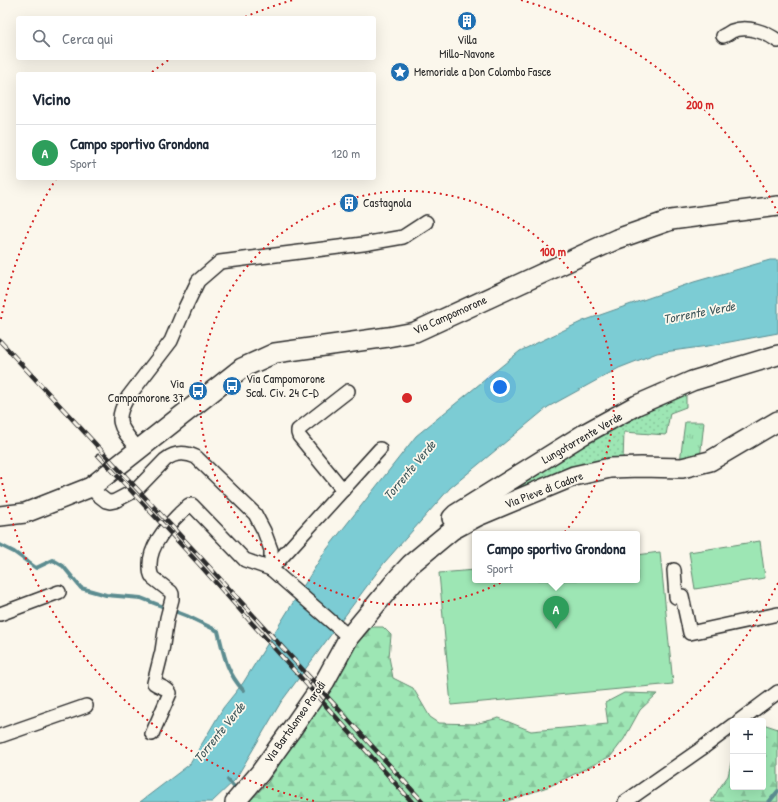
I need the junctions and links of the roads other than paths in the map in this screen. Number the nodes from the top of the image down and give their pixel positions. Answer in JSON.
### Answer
{"nodes":[{"id":1,"x":723,"y":36,"type":"dead end"},
{"id":2,"x":778,"y":41,"type":"edge"},
{"id":3,"x":778,"y":206,"type":"edge"},
{"id":4,"x":426,"y":222,"type":"dead end"},
{"id":5,"x":778,"y":355,"type":"edge"},
{"id":6,"x":348,"y":391,"type":"dead end"},
{"id":7,"x":778,"y":421,"type":"edge"},
{"id":8,"x":138,"y":449,"type":"junction"},
{"id":9,"x":380,"y":449,"type":"dead end"},
{"id":10,"x":90,"y":487,"type":"junction"},
{"id":11,"x":343,"y":490,"type":"junction"},
{"id":12,"x":0,"y":516,"type":"edge"},
{"id":13,"x":410,"y":563,"type":"junction"},
{"id":14,"x":674,"y":570,"type":"dead end"},
{"id":15,"x":275,"y":573,"type":"junction"},
{"id":16,"x":59,"y":592,"type":"dead end"},
{"id":17,"x":0,"y":614,"type":"edge"},
{"id":18,"x":778,"y":614,"type":"edge"},
{"id":19,"x":348,"y":637,"type":"junction"},
{"id":20,"x":778,"y":692,"type":"edge"},
{"id":21,"x":86,"y":706,"type":"dead end"},
{"id":22,"x":743,"y":718,"type":"edge"},
{"id":23,"x":730,"y":727,"type":"edge"},
{"id":24,"x":152,"y":734,"type":"dead end"},
{"id":25,"x":0,"y":736,"type":"edge"},
{"id":26,"x":235,"y":802,"type":"edge"},
{"id":27,"x":625,"y":802,"type":"edge"}],
"edges":[{"from":1,"to":2,"type":"street"},
{"from":3,"to":8,"type":"street","name":"Via Campomorone"},
{"from":4,"to":8,"type":"street"},
{"from":5,"to":13,"type":"street","name":"Lungotorrente Verde"},
{"from":6,"to":11,"type":"street"},
{"from":7,"to":13,"type":"street","name":"Via Pieve di Cadore"},
{"from":8,"to":10,"type":"street","name":"Via Campomorone"},
{"from":9,"to":11,"type":"street"},
{"from":10,"to":12,"type":"street","name":"Via Campomorone"},
{"from":10,"to":15,"type":"street"},
{"from":11,"to":15,"type":"street"},
{"from":13,"to":19,"type":"street","name":"Lungotorrente Verde"},
{"from":14,"to":18,"type":"street"},
{"from":15,"to":19,"type":"street"},
{"from":15,"to":24,"type":"street"},
{"from":16,"to":17,"type":"street"},
{"from":19,"to":26,"type":"street","name":"Via Bartolomeo Parodi"},
{"from":20,"to":22,"type":"street"},
{"from":21,"to":25,"type":"street"},
{"from":23,"to":27,"type":"street"}]}
